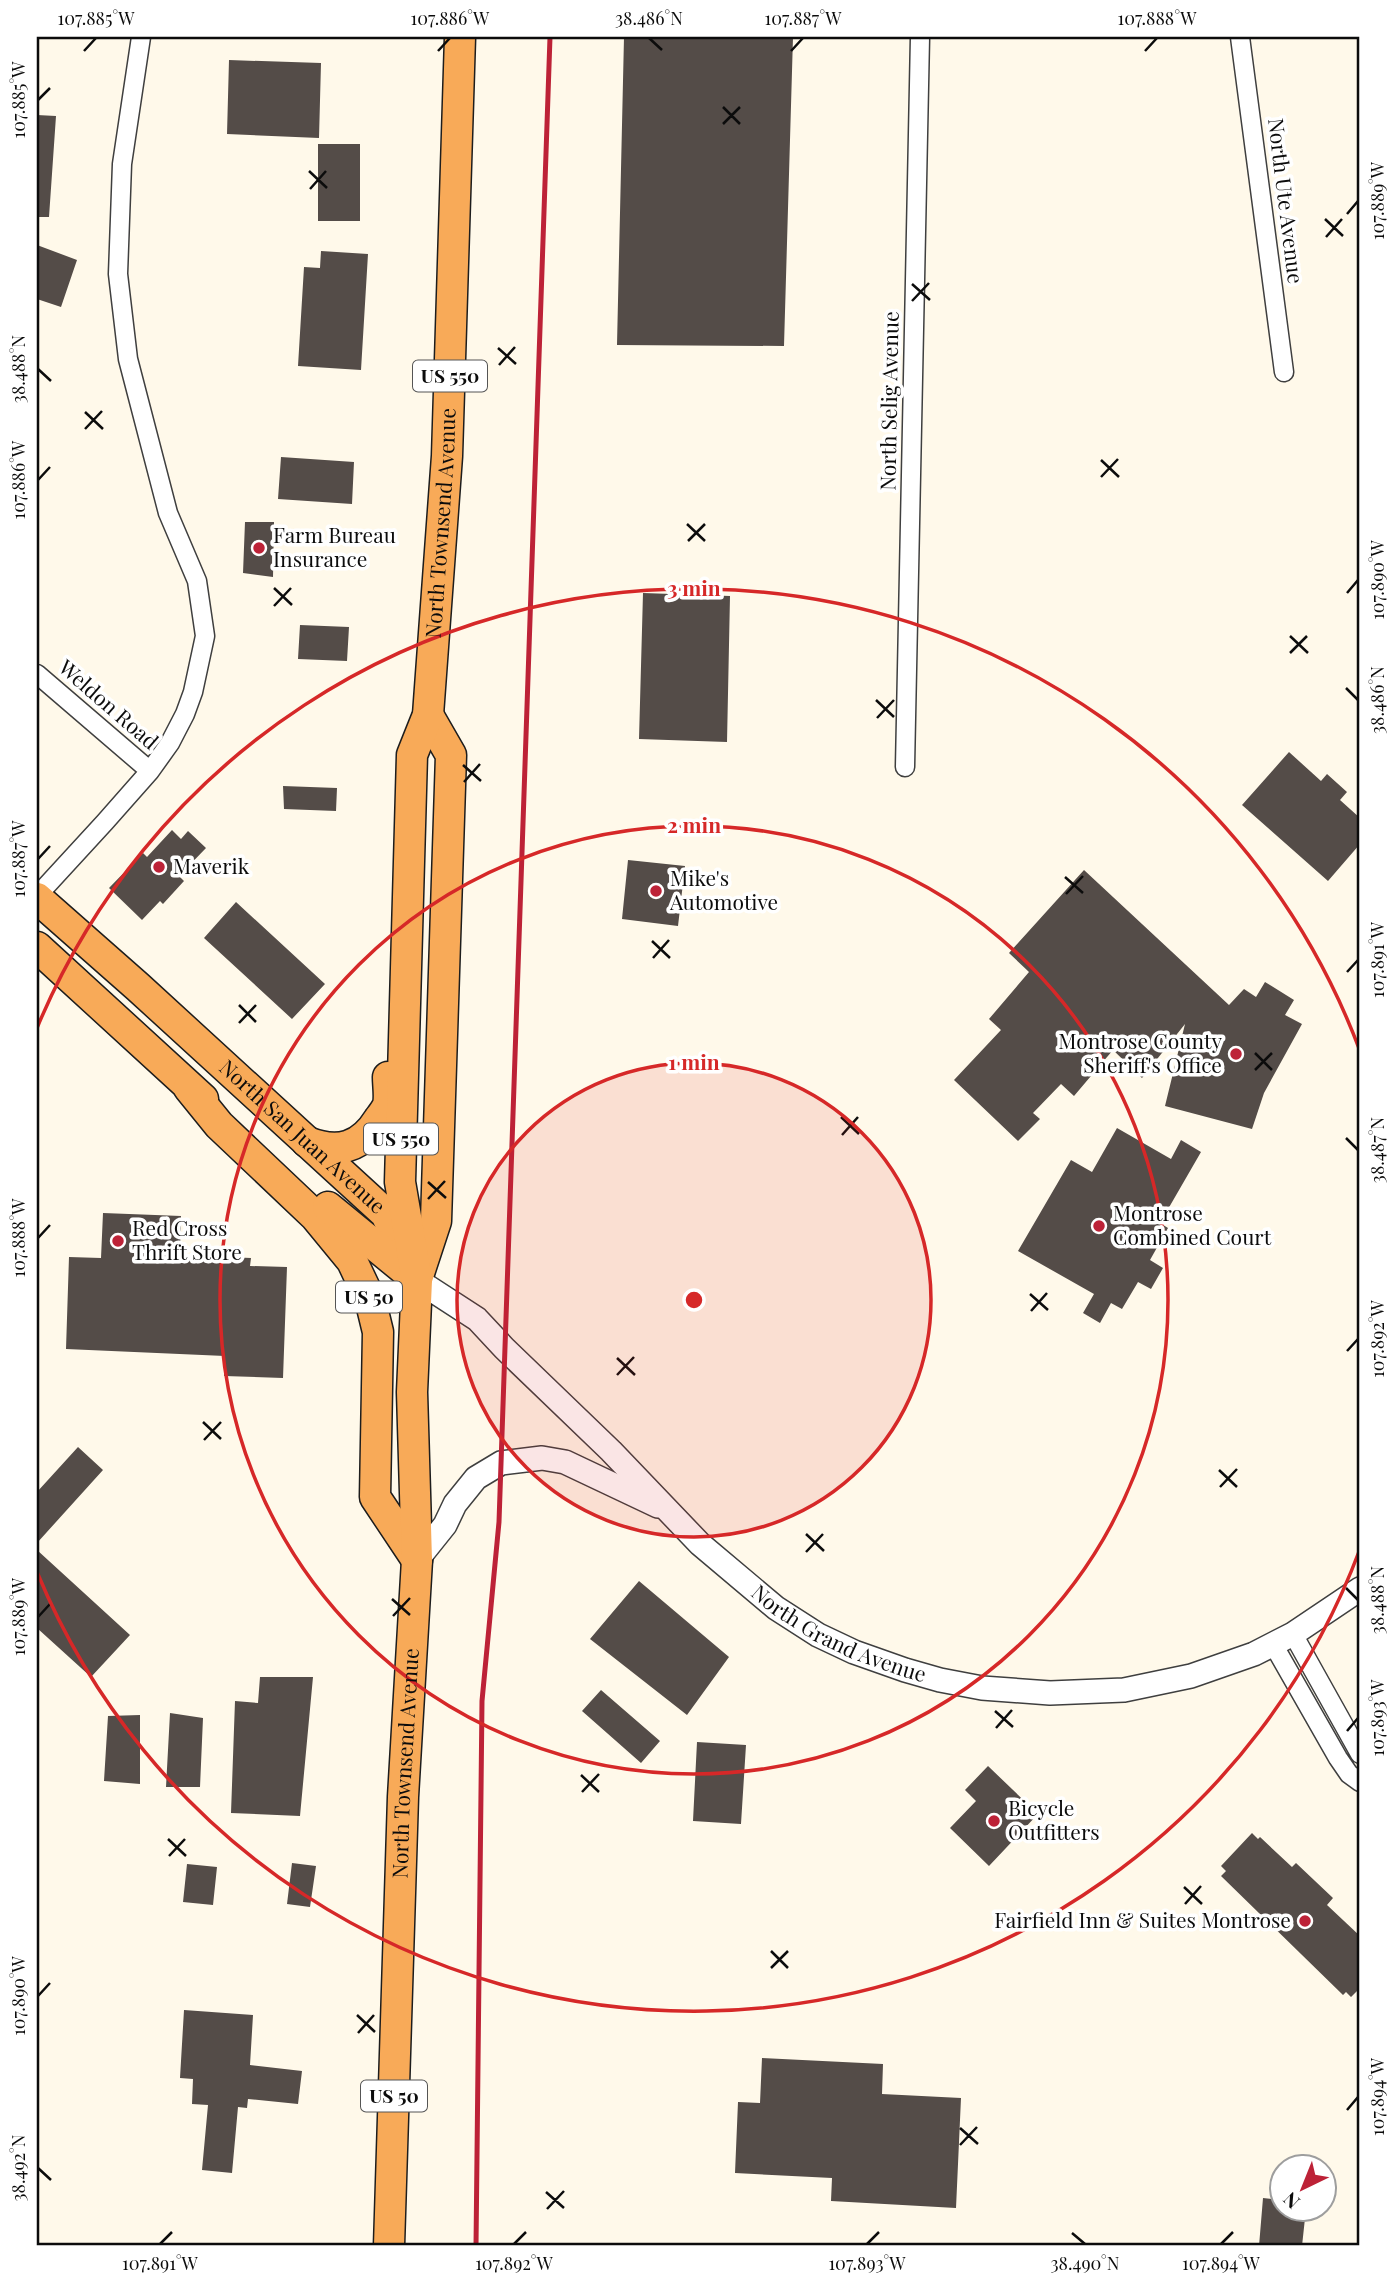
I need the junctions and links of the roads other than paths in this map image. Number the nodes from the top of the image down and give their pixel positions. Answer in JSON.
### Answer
{"nodes":[{"id":1,"x":141,"y":37,"type":"edge"},
{"id":2,"x":460,"y":37,"type":"edge"},
{"id":3,"x":920,"y":37,"type":"edge"},
{"id":4,"x":1240,"y":37,"type":"edge"},
{"id":5,"x":1284,"y":372,"type":"dead end"},
{"id":6,"x":37,"y":674,"type":"edge"},
{"id":7,"x":428,"y":715,"type":"junction"},
{"id":8,"x":905,"y":767,"type":"dead end"},
{"id":9,"x":150,"y":771,"type":"junction"},
{"id":10,"x":37,"y":897,"type":"edge"},
{"id":11,"x":407,"y":918,"type":"junction"},
{"id":12,"x":37,"y":947,"type":"edge"},
{"id":13,"x":189,"y":1088,"type":"junction"},
{"id":14,"x":307,"y":1142,"type":"junction"},
{"id":15,"x":417,"y":1280,"type":"junction"},
{"id":16,"x":667,"y":1510,"type":"junction"},
{"id":17,"x":417,"y":1560,"type":"junction"},
{"id":18,"x":1360,"y":1589,"type":"edge"},
{"id":19,"x":1283,"y":1639,"type":"junction"},
{"id":20,"x":1360,"y":1754,"type":"edge"},
{"id":21,"x":1360,"y":1782,"type":"edge"},
{"id":22,"x":389,"y":2246,"type":"edge"}],
"edges":[{"from":1,"to":9,"type":"street"},
{"from":2,"to":7,"type":"highway","name":"North Townsend Avenue","number":"US 550"},
{"from":3,"to":8,"type":"street","name":"North Selig Avenue"},
{"from":4,"to":5,"type":"street","name":"North Ute Avenue"},
{"from":6,"to":9,"type":"street","name":"Weldon Road"},
{"from":7,"to":11,"type":"highway","name":"North Townsend Avenue","number":"US 550"},
{"from":7,"to":15,"type":"highway","name":"North Townsend Avenue","number":"US 550"},
{"from":9,"to":10,"type":"street"},
{"from":10,"to":14,"type":"highway","name":"North San Juan Avenue","number":"US 50"},
{"from":11,"to":14,"type":"highway"},
{"from":11,"to":15,"type":"highway","name":"North Townsend Avenue","number":"US 550"},
{"from":12,"to":13,"type":"highway","name":"North San Juan Avenue","number":"US 50"},
{"from":13,"to":15,"type":"highway","name":"North San Juan Avenue","number":"US 50"},
{"from":13,"to":17,"type":"highway","number":"US 50"},
{"from":14,"to":15,"type":"highway","name":"North San Juan Avenue","number":"US 50"},
{"from":15,"to":16,"type":"street","name":"North Grand Avenue"},
{"from":15,"to":17,"type":"highway","name":"North Townsend Avenue","number":"US 50"},
{"from":16,"to":17,"type":"street"},
{"from":16,"to":19,"type":"street","name":"North Grand Avenue"},
{"from":17,"to":22,"type":"highway","name":"North Townsend Avenue","number":"US 50"},
{"from":18,"to":19,"type":"street","name":"North Grand Avenue"},
{"from":19,"to":20,"type":"street"},
{"from":19,"to":21,"type":"street"}]}
